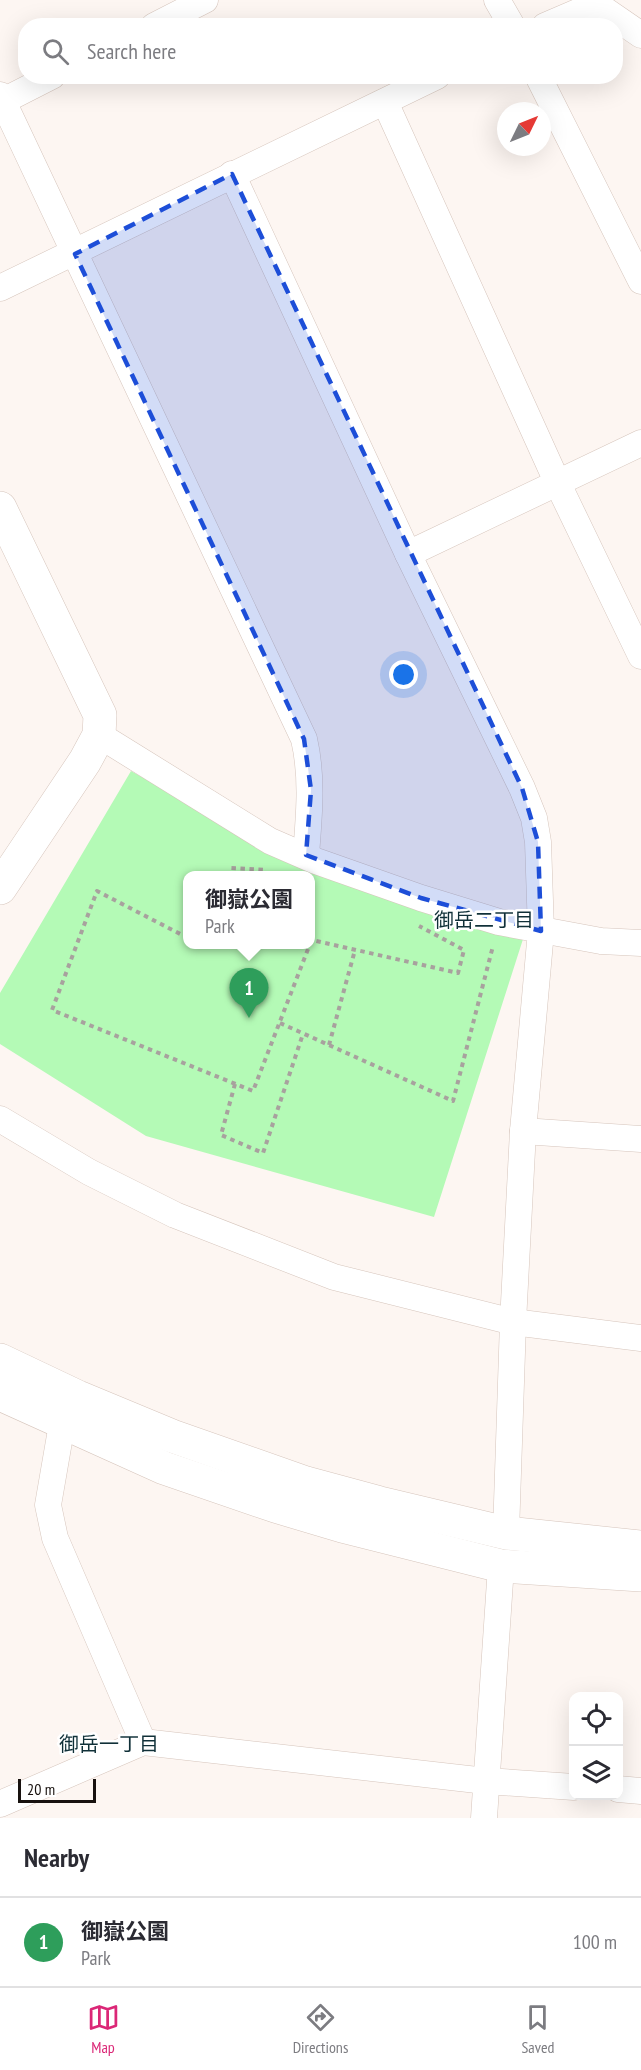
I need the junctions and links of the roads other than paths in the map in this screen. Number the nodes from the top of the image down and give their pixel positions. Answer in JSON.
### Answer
{"nodes":[{"id":1,"x":205,"y":0,"type":"edge"},
{"id":2,"x":497,"y":0,"type":"edge"},
{"id":3,"x":598,"y":2,"type":"edge"},
{"id":4,"x":170,"y":18,"type":"edge"},
{"id":5,"x":507,"y":18,"type":"edge"},
{"id":6,"x":563,"y":18,"type":"edge"},
{"id":7,"x":619,"y":18,"type":"edge"},
{"id":8,"x":623,"y":21,"type":"edge"},
{"id":9,"x":641,"y":35,"type":"edge"},
{"id":10,"x":34,"y":84,"type":"edge"},
{"id":11,"x":421,"y":84,"type":"edge"},
{"id":12,"x":542,"y":84,"type":"edge"},
{"id":13,"x":2,"y":98,"type":"edge"},
{"id":14,"x":386,"y":102,"type":"junction"},
{"id":15,"x":232,"y":174,"type":"junction"},
{"id":16,"x":75,"y":254,"type":"junction"},
{"id":17,"x":641,"y":280,"type":"edge"},
{"id":18,"x":0,"y":288,"type":"edge"},
{"id":19,"x":641,"y":443,"type":"edge"},
{"id":20,"x":558,"y":484,"type":"junction"},
{"id":21,"x":0,"y":508,"type":"edge"},
{"id":22,"x":408,"y":555,"type":"junction"},
{"id":23,"x":641,"y":656,"type":"edge"},
{"id":24,"x":99,"y":735,"type":"junction"},
{"id":25,"x":306,"y":855,"type":"junction"},
{"id":26,"x":0,"y":888,"type":"edge"},
{"id":27,"x":542,"y":931,"type":"junction"},
{"id":28,"x":641,"y":943,"type":"edge"},
{"id":29,"x":0,"y":1119,"type":"edge"},
{"id":30,"x":523,"y":1131,"type":"junction"},
{"id":31,"x":641,"y":1139,"type":"edge"},
{"id":32,"x":513,"y":1322,"type":"junction"},
{"id":33,"x":641,"y":1338,"type":"edge"},
{"id":34,"x":0,"y":1360,"type":"edge"},
{"id":35,"x":0,"y":1395,"type":"edge"},
{"id":36,"x":62,"y":1424,"type":"junction"},
{"id":37,"x":506,"y":1533,"type":"junction"},
{"id":38,"x":641,"y":1547,"type":"edge"},
{"id":39,"x":501,"y":1566,"type":"junction"},
{"id":40,"x":641,"y":1575,"type":"edge"},
{"id":41,"x":143,"y":1742,"type":"junction"},
{"id":42,"x":486,"y":1782,"type":"junction"},
{"id":43,"x":569,"y":1787,"type":"edge"},
{"id":44,"x":623,"y":1790,"type":"edge"},
{"id":45,"x":641,"y":1791,"type":"edge"},
{"id":46,"x":0,"y":1804,"type":"edge"},
{"id":47,"x":484,"y":1818,"type":"edge"}],
"edges":[{"from":1,"to":4,"type":"street"},
{"from":2,"to":5,"type":"street"},
{"from":3,"to":6,"type":"street"},
{"from":3,"to":7,"type":"street"},
{"from":8,"to":9,"type":"street"},
{"from":10,"to":13,"type":"street"},
{"from":11,"to":14,"type":"street"},
{"from":12,"to":17,"type":"street"},
{"from":13,"to":16,"type":"street"},
{"from":14,"to":15,"type":"street"},
{"from":14,"to":20,"type":"street"},
{"from":15,"to":16,"type":"street"},
{"from":15,"to":22,"type":"street"},
{"from":16,"to":18,"type":"street"},
{"from":16,"to":25,"type":"street"},
{"from":19,"to":20,"type":"street"},
{"from":20,"to":22,"type":"street"},
{"from":20,"to":23,"type":"street"},
{"from":21,"to":24,"type":"street"},
{"from":22,"to":27,"type":"street"},
{"from":24,"to":25,"type":"street"},
{"from":24,"to":26,"type":"street"},
{"from":25,"to":27,"type":"street"},
{"from":27,"to":28,"type":"street"},
{"from":27,"to":30,"type":"street"},
{"from":29,"to":32,"type":"street"},
{"from":30,"to":31,"type":"street"},
{"from":30,"to":32,"type":"street"},
{"from":32,"to":33,"type":"street"},
{"from":32,"to":37,"type":"street"},
{"from":34,"to":37,"type":"street"},
{"from":35,"to":36,"type":"street"},
{"from":36,"to":39,"type":"street"},
{"from":36,"to":41,"type":"street"},
{"from":37,"to":38,"type":"street"},
{"from":39,"to":40,"type":"street"},
{"from":39,"to":42,"type":"street"},
{"from":41,"to":42,"type":"street"},
{"from":41,"to":46,"type":"street"},
{"from":42,"to":43,"type":"street"},
{"from":42,"to":47,"type":"street"},
{"from":44,"to":45,"type":"street"}]}
